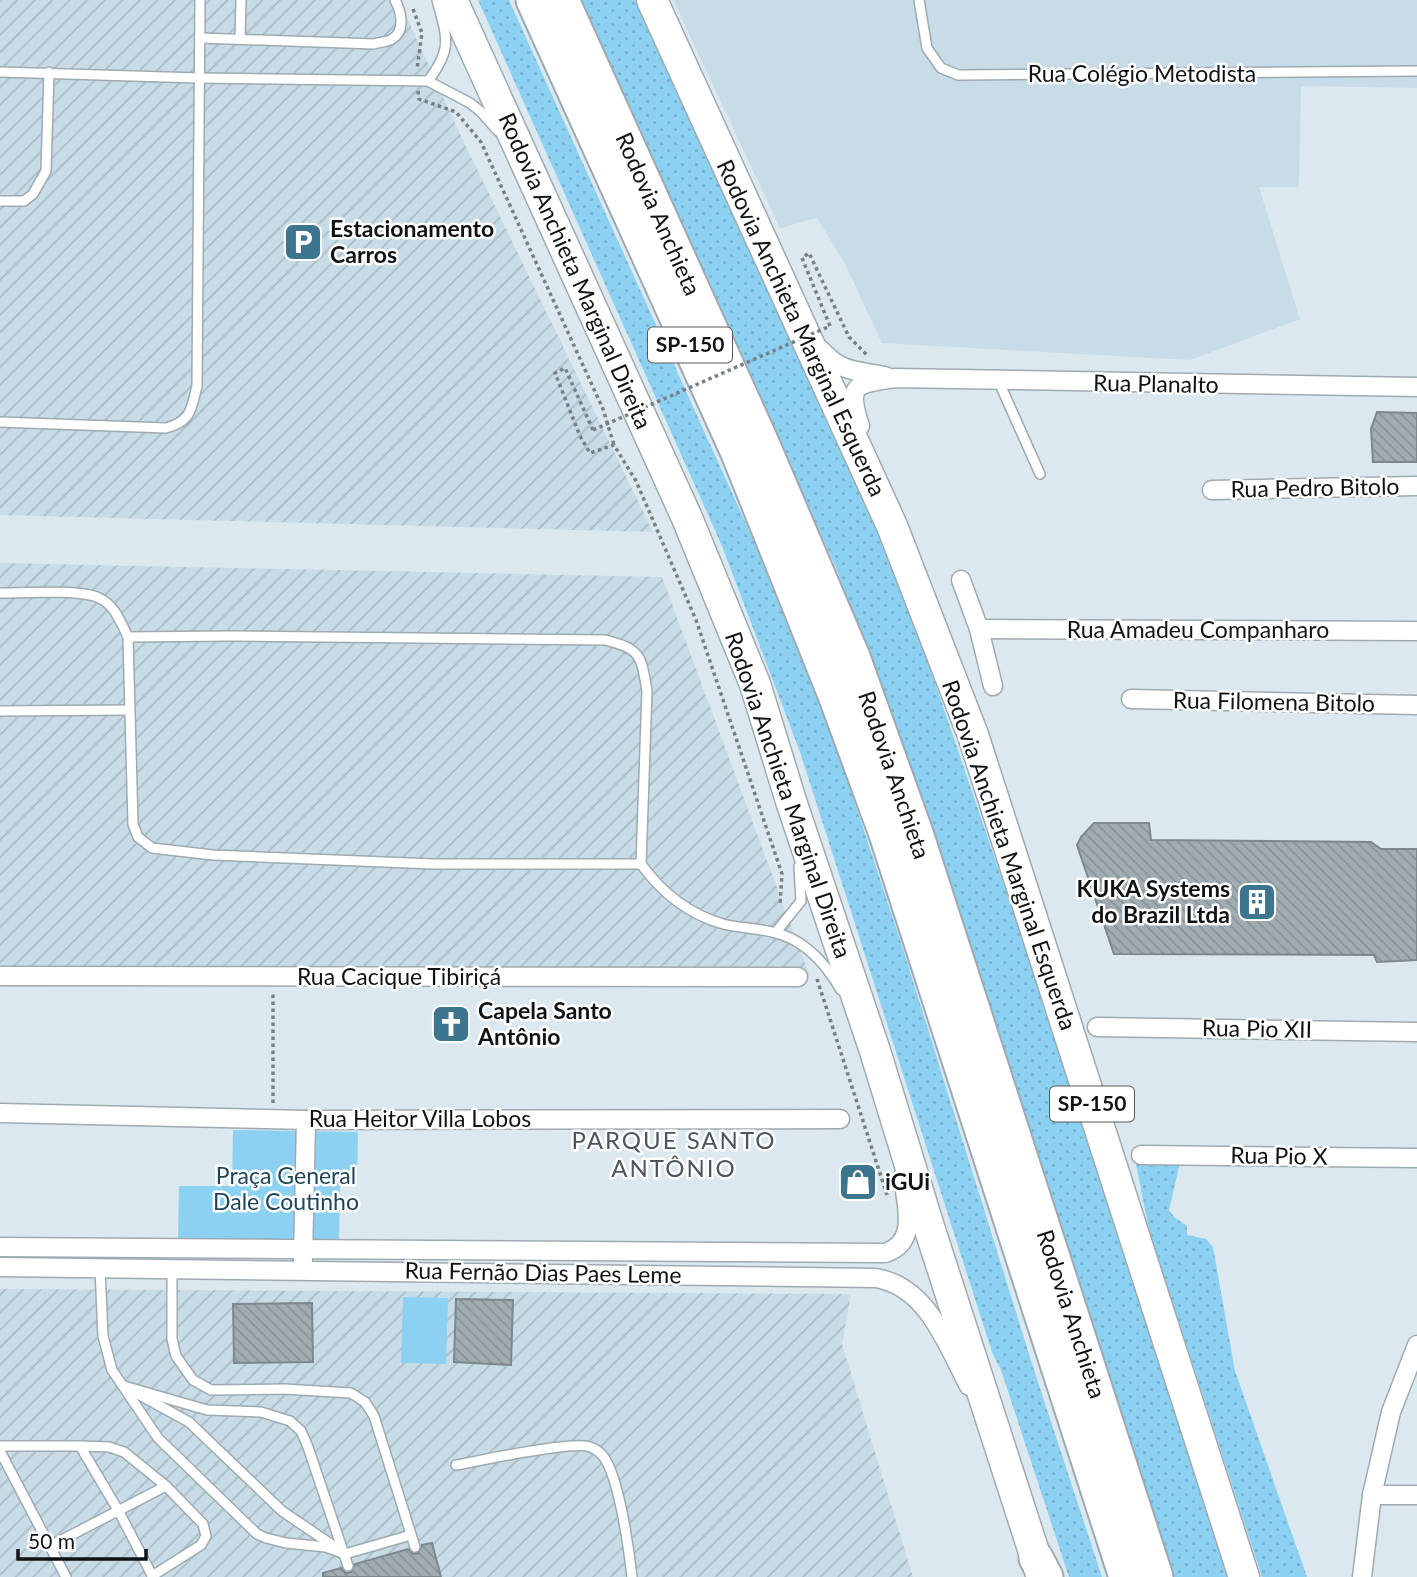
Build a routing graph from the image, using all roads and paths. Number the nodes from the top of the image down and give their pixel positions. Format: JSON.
{"nodes":[{"id":1,"x":200,"y":0,"type":"edge"},
{"id":2,"x":240,"y":0,"type":"edge"},
{"id":3,"x":395,"y":0,"type":"edge"},
{"id":4,"x":409,"y":0,"type":"edge"},
{"id":5,"x":437,"y":0,"type":"edge"},
{"id":6,"x":452,"y":0,"type":"edge"},
{"id":7,"x":533,"y":0,"type":"edge"},
{"id":8,"x":562,"y":0,"type":"edge"},
{"id":9,"x":652,"y":0,"type":"edge"},
{"id":10,"x":919,"y":0,"type":"edge"},
{"id":11,"x":200,"y":38,"type":"junction"},
{"id":12,"x":240,"y":39,"type":"junction"},
{"id":13,"x":1417,"y":71,"type":"edge"},
{"id":14,"x":0,"y":72,"type":"edge"},
{"id":15,"x":49,"y":72,"type":"junction"},
{"id":16,"x":199,"y":78,"type":"junction"},
{"id":17,"x":428,"y":81,"type":"junction"},
{"id":18,"x":417,"y":82,"type":"junction"},
{"id":19,"x":537,"y":187,"type":"junction"},
{"id":20,"x":0,"y":201,"type":"edge"},
{"id":21,"x":791,"y":307,"type":"junction"},
{"id":22,"x":849,"y":337,"type":"dead end"},
{"id":23,"x":895,"y":378,"type":"junction"},
{"id":24,"x":998,"y":380,"type":"junction"},
{"id":25,"x":1417,"y":387,"type":"edge"},
{"id":26,"x":0,"y":422,"type":"edge"},
{"id":27,"x":614,"y":445,"type":"junction"},
{"id":28,"x":1040,"y":474,"type":"dead end"},
{"id":29,"x":1417,"y":486,"type":"edge"},
{"id":30,"x":1212,"y":490,"type":"dead end"},
{"id":31,"x":892,"y":526,"type":"junction"},
{"id":32,"x":961,"y":580,"type":"dead end"},
{"id":33,"x":0,"y":593,"type":"edge"},
{"id":34,"x":979,"y":629,"type":"junction"},
{"id":35,"x":1417,"y":631,"type":"edge"},
{"id":36,"x":128,"y":637,"type":"junction"},
{"id":37,"x":993,"y":686,"type":"dead end"},
{"id":38,"x":1131,"y":699,"type":"dead end"},
{"id":39,"x":1417,"y":705,"type":"edge"},
{"id":40,"x":129,"y":710,"type":"junction"},
{"id":41,"x":0,"y":711,"type":"edge"},
{"id":42,"x":791,"y":802,"type":"junction"},
{"id":43,"x":641,"y":864,"type":"junction"},
{"id":44,"x":776,"y":932,"type":"junction"},
{"id":45,"x":0,"y":976,"type":"edge"},
{"id":46,"x":807,"y":976,"type":"joint"},
{"id":47,"x":273,"y":977,"type":"junction"},
{"id":48,"x":1097,"y":1027,"type":"dead end"},
{"id":49,"x":1417,"y":1032,"type":"edge"},
{"id":50,"x":875,"y":1051,"type":"junction"},
{"id":51,"x":895,"y":1111,"type":"junction"},
{"id":52,"x":0,"y":1113,"type":"edge"},
{"id":53,"x":273,"y":1119,"type":"junction"},
{"id":54,"x":840,"y":1119,"type":"dead end"},
{"id":55,"x":306,"y":1120,"type":"junction"},
{"id":56,"x":1141,"y":1155,"type":"dead end"},
{"id":57,"x":1417,"y":1158,"type":"edge"},
{"id":58,"x":889,"y":1204,"type":"dead end"},
{"id":59,"x":0,"y":1247,"type":"edge"},
{"id":60,"x":122,"y":1248,"type":"junction"},
{"id":61,"x":303,"y":1250,"type":"junction"},
{"id":62,"x":0,"y":1268,"type":"edge"},
{"id":63,"x":100,"y":1269,"type":"junction"},
{"id":64,"x":121,"y":1269,"type":"junction"},
{"id":65,"x":172,"y":1269,"type":"junction"},
{"id":66,"x":303,"y":1271,"type":"junction"},
{"id":67,"x":1417,"y":1345,"type":"edge"},
{"id":68,"x":124,"y":1386,"type":"junction"},
{"id":69,"x":998,"y":1439,"type":"junction"},
{"id":70,"x":80,"y":1446,"type":"junction"},
{"id":71,"x":0,"y":1449,"type":"edge"},
{"id":72,"x":456,"y":1465,"type":"dead end"},
{"id":73,"x":166,"y":1486,"type":"junction"},
{"id":74,"x":1372,"y":1494,"type":"junction"},
{"id":75,"x":1417,"y":1495,"type":"edge"},
{"id":76,"x":118,"y":1510,"type":"junction"},
{"id":77,"x":411,"y":1535,"type":"junction"},
{"id":78,"x":50,"y":1546,"type":"junction"},
{"id":79,"x":415,"y":1547,"type":"dead end"},
{"id":80,"x":345,"y":1555,"type":"junction"},
{"id":81,"x":348,"y":1566,"type":"dead end"},
{"id":82,"x":1042,"y":1571,"type":"edge"},
{"id":83,"x":152,"y":1576,"type":"edge"},
{"id":84,"x":66,"y":1577,"type":"edge"},
{"id":85,"x":632,"y":1577,"type":"edge"},
{"id":86,"x":1126,"y":1577,"type":"edge"},
{"id":87,"x":1156,"y":1577,"type":"edge"},
{"id":88,"x":1244,"y":1577,"type":"edge"},
{"id":89,"x":1363,"y":1577,"type":"edge"}],
"edges":[{"from":1,"to":11,"type":"lane"},
{"from":2,"to":12,"type":"lane"},
{"from":3,"to":12,"type":"lane"},
{"from":4,"to":18,"type":"path"},
{"from":5,"to":17,"type":"lane"},
{"from":6,"to":19,"type":"highway","name":"Rodovia Anchieta Marginal Direita","number":"SP-150"},
{"from":7,"to":86,"type":"highway","name":"Rodovia Anchieta","number":"SP-150"},
{"from":8,"to":87,"type":"highway","name":"Rodovia Anchieta","number":"SP-150"},
{"from":9,"to":21,"type":"highway","name":"Rodovia Anchieta Marginal Esquerda","number":"SP-150"},
{"from":10,"to":13,"type":"lane","name":"Rua Colégio Metodista"},
{"from":11,"to":12,"type":"lane"},
{"from":11,"to":16,"type":"lane"},
{"from":14,"to":15,"type":"lane"},
{"from":15,"to":16,"type":"lane"},
{"from":15,"to":20,"type":"lane"},
{"from":16,"to":18,"type":"lane"},
{"from":16,"to":26,"type":"lane"},
{"from":17,"to":18,"type":"lane"},
{"from":17,"to":19,"type":"lane"},
{"from":18,"to":27,"type":"path"},
{"from":19,"to":42,"type":"highway","name":"Rodovia Anchieta Marginal Direita","number":"SP-150"},
{"from":21,"to":23,"type":"street","name":"Rua Planalto"},
{"from":21,"to":31,"type":"highway","name":"Rodovia Anchieta Marginal Esquerda","number":"SP-150"},
{"from":22,"to":27,"type":"path","bridge":true},
{"from":23,"to":24,"type":"street","name":"Rua Planalto"},
{"from":23,"to":31,"type":"street","name":"Rua Planalto"},
{"from":24,"to":25,"type":"street","name":"Rua Planalto"},
{"from":24,"to":28,"type":"lane"},
{"from":27,"to":44,"type":"path"},
{"from":29,"to":30,"type":"street","name":"Rua Pedro Bitolo"},
{"from":31,"to":88,"type":"highway","name":"Rodovia Anchieta Marginal Esquerda","number":"SP-150"},
{"from":32,"to":34,"type":"street"},
{"from":33,"to":36,"type":"lane"},
{"from":34,"to":35,"type":"street","name":"Rua Amadeu Companharo"},
{"from":34,"to":37,"type":"street"},
{"from":36,"to":40,"type":"lane"},
{"from":36,"to":43,"type":"lane"},
{"from":38,"to":39,"type":"street","name":"Rua Filomena Bitolo"},
{"from":40,"to":41,"type":"lane"},
{"from":40,"to":43,"type":"lane"},
{"from":42,"to":44,"type":"lane"},
{"from":42,"to":50,"type":"highway","name":"Rodovia Anchieta Marginal Direita","number":"SP-150"},
{"from":43,"to":44,"type":"lane"},
{"from":44,"to":50,"type":"lane"},
{"from":45,"to":47,"type":"street","name":"Rua Cacique Tibiriçá"},
{"from":46,"to":47,"type":"street","name":"Rua Cacique Tibiriçá"},
{"from":46,"to":58,"type":"path"},
{"from":47,"to":53,"type":"path"},
{"from":48,"to":49,"type":"street","name":"Rua Pio XII"},
{"from":50,"to":51,"type":"highway","name":"Rodovia Anchieta Marginal Direita","number":"SP-150"},
{"from":51,"to":61,"type":"street","name":"Rua Fernão Dias Paes Leme"},
{"from":51,"to":69,"type":"highway","name":"Rodovia Anchieta Marginal Direita","number":"SP-150"},
{"from":52,"to":53,"type":"street","name":"Rua Heitor Villa Lobos"},
{"from":53,"to":55,"type":"street","name":"Rua Heitor Villa Lobos"},
{"from":54,"to":55,"type":"street","name":"Rua Heitor Villa Lobos"},
{"from":55,"to":61,"type":"street"},
{"from":56,"to":57,"type":"street","name":"Rua Pio X"},
{"from":59,"to":60,"type":"street","name":"Rua Fernão Dias Paes Leme"},
{"from":60,"to":61,"type":"street","name":"Rua Fernão Dias Paes Leme"},
{"from":60,"to":64,"type":"street"},
{"from":61,"to":66,"type":"street"},
{"from":62,"to":63,"type":"street","name":"Rua Fernão Dias Paes Leme"},
{"from":63,"to":64,"type":"street","name":"Rua Fernão Dias Paes Leme"},
{"from":63,"to":68,"type":"lane"},
{"from":64,"to":65,"type":"street","name":"Rua Fernão Dias Paes Leme"},
{"from":65,"to":66,"type":"street","name":"Rua Fernão Dias Paes Leme"},
{"from":65,"to":77,"type":"lane"},
{"from":66,"to":69,"type":"street","name":"Rua Fernão Dias Paes Leme"},
{"from":67,"to":74,"type":"street"},
{"from":68,"to":80,"type":"lane"},
{"from":68,"to":80,"type":"lane"},
{"from":68,"to":80,"type":"lane"},
{"from":69,"to":82,"type":"highway","name":"Rodovia Anchieta Marginal Direita","number":"SP-150"},
{"from":70,"to":71,"type":"lane"},
{"from":70,"to":73,"type":"lane"},
{"from":70,"to":76,"type":"lane"},
{"from":71,"to":78,"type":"lane"},
{"from":72,"to":85,"type":"lane"},
{"from":73,"to":76,"type":"lane"},
{"from":73,"to":83,"type":"lane"},
{"from":74,"to":75,"type":"street"},
{"from":74,"to":89,"type":"street"},
{"from":76,"to":78,"type":"lane"},
{"from":76,"to":83,"type":"lane"},
{"from":77,"to":79,"type":"lane"},
{"from":77,"to":80,"type":"lane"},
{"from":78,"to":84,"type":"lane"},
{"from":80,"to":81,"type":"lane"}]}
